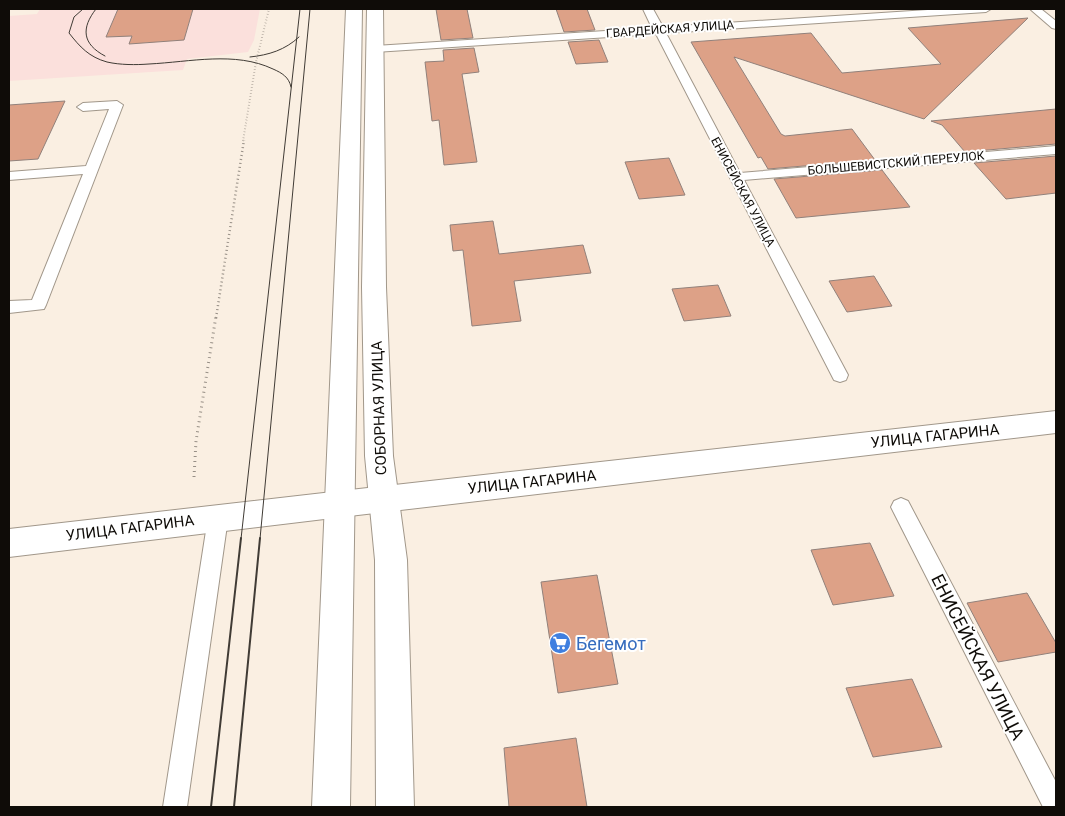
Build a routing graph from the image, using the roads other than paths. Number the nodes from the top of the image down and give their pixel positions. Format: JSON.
{"nodes":[{"id":1,"x":354,"y":9,"type":"edge"},
{"id":2,"x":375,"y":9,"type":"edge"},
{"id":3,"x":648,"y":9,"type":"edge"},
{"id":4,"x":986,"y":9,"type":"edge"},
{"id":5,"x":1035,"y":9,"type":"edge"},
{"id":6,"x":1056,"y":26,"type":"edge"},
{"id":7,"x":659,"y":30,"type":"junction"},
{"id":8,"x":364,"y":49,"type":"junction"},
{"id":9,"x":83,"y":108,"type":"dead end"},
{"id":10,"x":1056,"y":150,"type":"edge"},
{"id":11,"x":90,"y":170,"type":"junction"},
{"id":12,"x":9,"y":176,"type":"edge"},
{"id":13,"x":735,"y":177,"type":"junction"},
{"id":14,"x":9,"y":307,"type":"edge"},
{"id":15,"x":840,"y":375,"type":"dead end"},
{"id":16,"x":1056,"y":422,"type":"edge"},
{"id":17,"x":383,"y":499,"type":"junction"},
{"id":18,"x":341,"y":504,"type":"junction"},
{"id":19,"x":900,"y":507,"type":"dead end"},
{"id":20,"x":218,"y":518,"type":"junction"},
{"id":21,"x":9,"y":543,"type":"edge"},
{"id":22,"x":175,"y":807,"type":"edge"},
{"id":23,"x":331,"y":807,"type":"edge"},
{"id":24,"x":395,"y":807,"type":"edge"},
{"id":25,"x":1056,"y":807,"type":"edge"}],
"edges":[{"from":1,"to":8,"type":"main road","name":"СОБОРНАЯ УЛИЦА"},
{"from":2,"to":8,"type":"main road","name":"СОБОРНАЯ УЛИЦА"},
{"from":3,"to":7,"type":"lane","name":"ЕНИСЕЙСКАЯ УЛИЦА"},
{"from":4,"to":7,"type":"lane","name":"ГВАРДЕЙСКАЯ УЛИЦА"},
{"from":5,"to":6,"type":"lane"},
{"from":7,"to":8,"type":"lane","name":"ГВАРДЕЙСКАЯ УЛИЦА"},
{"from":7,"to":13,"type":"lane","name":"ЕНИСЕЙСКАЯ УЛИЦА"},
{"from":8,"to":17,"type":"main road","name":"СОБОРНАЯ УЛИЦА"},
{"from":8,"to":18,"type":"main road","name":"СОБОРНАЯ УЛИЦА"},
{"from":9,"to":11,"type":"lane"},
{"from":10,"to":13,"type":"lane","name":"БОЛЬШЕВИСТСКИЙ ПЕРЕУЛОК"},
{"from":11,"to":12,"type":"lane"},
{"from":11,"to":14,"type":"lane"},
{"from":13,"to":15,"type":"lane","name":"ЕНИСЕЙСКАЯ УЛИЦА"},
{"from":16,"to":17,"type":"main road","name":"УЛИЦА ГАГАРИНА"},
{"from":17,"to":18,"type":"main road","name":"УЛИЦА ГАГАРИНА"},
{"from":17,"to":24,"type":"main road","name":"СОБОРНАЯ УЛИЦА"},
{"from":18,"to":20,"type":"main road","name":"УЛИЦА ГАГАРИНА"},
{"from":18,"to":23,"type":"main road","name":"СОБОРНАЯ УЛИЦА"},
{"from":19,"to":25,"type":"lane","name":"ЕНИСЕЙСКАЯ УЛИЦА"},
{"from":20,"to":21,"type":"main road","name":"УЛИЦА ГАГАРИНА"},
{"from":20,"to":22,"type":"lane"}]}
